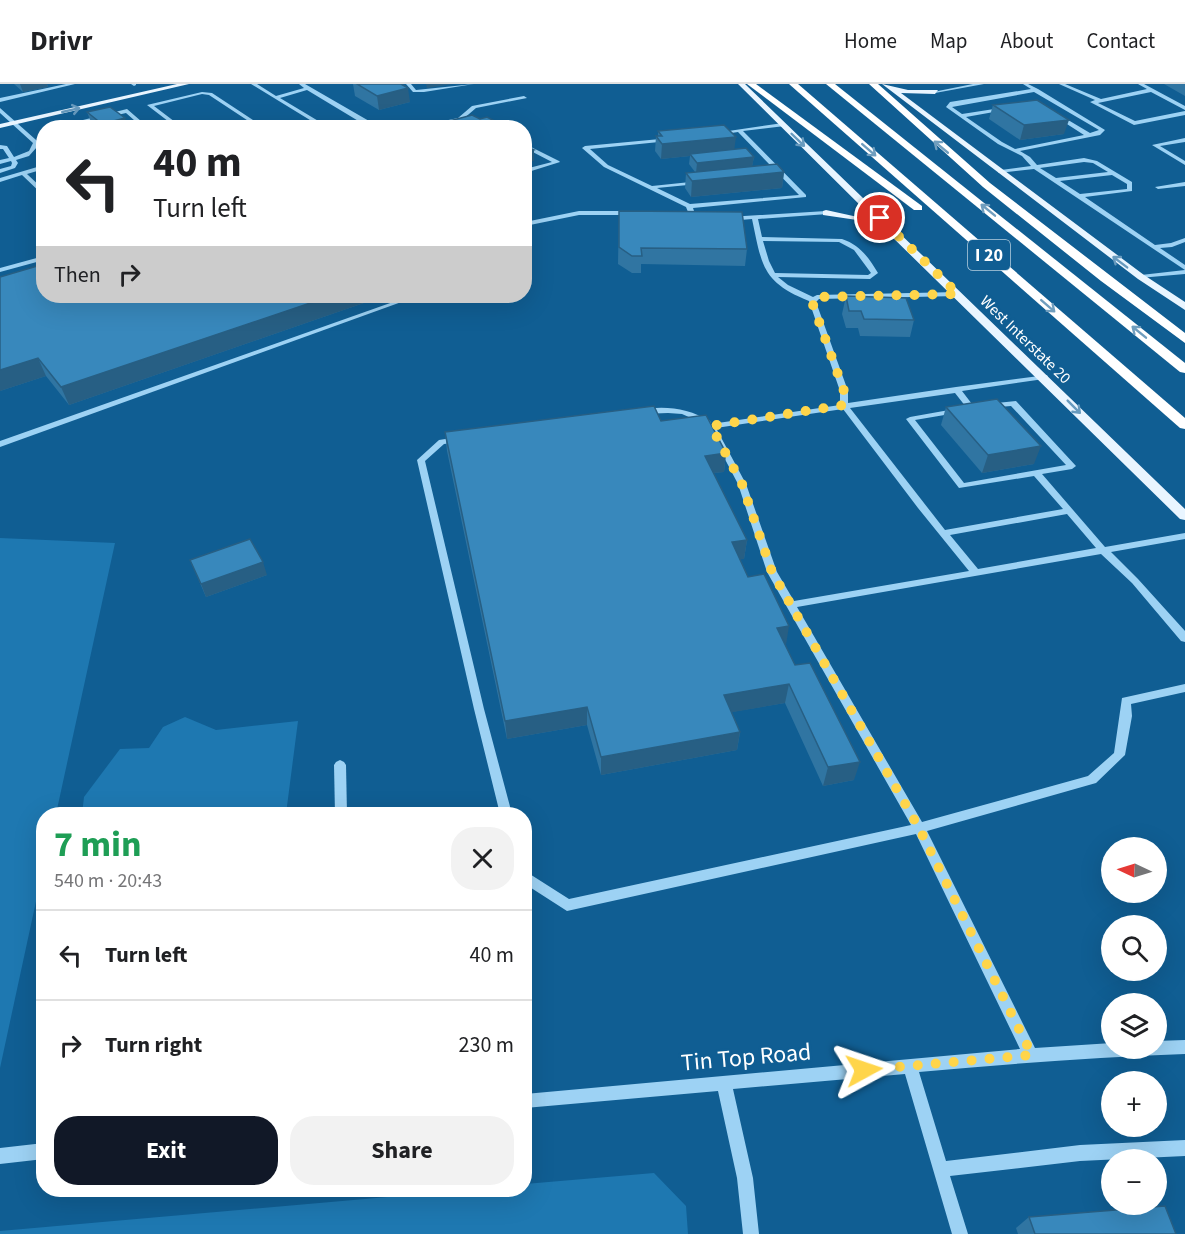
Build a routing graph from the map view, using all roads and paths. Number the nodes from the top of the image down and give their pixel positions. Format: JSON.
{"nodes":[{"id":1,"x":73,"y":84,"type":"edge"},
{"id":2,"x":136,"y":84,"type":"edge"},
{"id":3,"x":179,"y":84,"type":"edge"},
{"id":4,"x":186,"y":84,"type":"edge"},
{"id":5,"x":253,"y":84,"type":"edge"},
{"id":6,"x":301,"y":84,"type":"edge"},
{"id":7,"x":408,"y":84,"type":"edge"},
{"id":8,"x":472,"y":84,"type":"edge"},
{"id":9,"x":628,"y":84,"type":"edge"},
{"id":10,"x":646,"y":84,"type":"edge"},
{"id":11,"x":741,"y":84,"type":"edge"},
{"id":12,"x":751,"y":84,"type":"edge"},
{"id":13,"x":793,"y":84,"type":"edge"},
{"id":14,"x":830,"y":84,"type":"edge"},
{"id":15,"x":873,"y":84,"type":"edge"},
{"id":16,"x":982,"y":84,"type":"edge"},
{"id":17,"x":1025,"y":84,"type":"edge"},
{"id":18,"x":1061,"y":84,"type":"edge"},
{"id":19,"x":1140,"y":84,"type":"edge"},
{"id":20,"x":888,"y":86,"type":"edge"},
{"id":21,"x":123,"y":88,"type":"dead end"},
{"id":22,"x":308,"y":88,"type":"junction"},
{"id":23,"x":1036,"y":90,"type":"junction"},
{"id":24,"x":1151,"y":90,"type":"junction"},
{"id":25,"x":935,"y":92,"type":"junction"},
{"id":26,"x":148,"y":93,"type":"junction"},
{"id":27,"x":277,"y":97,"type":"junction"},
{"id":28,"x":524,"y":98,"type":"dead end"},
{"id":29,"x":0,"y":100,"type":"edge"},
{"id":30,"x":1099,"y":100,"type":"junction"},
{"id":31,"x":1053,"y":101,"type":"junction"},
{"id":32,"x":1045,"y":102,"type":"edge"},
{"id":33,"x":915,"y":106,"type":"junction"},
{"id":34,"x":1016,"y":107,"type":"edge"},
{"id":35,"x":1185,"y":108,"type":"edge"},
{"id":36,"x":14,"y":112,"type":"dead end"},
{"id":37,"x":1,"y":113,"type":"edge"},
{"id":38,"x":117,"y":113,"type":"junction"},
{"id":39,"x":1185,"y":113,"type":"edge"},
{"id":40,"x":1055,"y":114,"type":"edge"},
{"id":41,"x":961,"y":116,"type":"junction"},
{"id":42,"x":87,"y":120,"type":"edge"},
{"id":43,"x":126,"y":120,"type":"edge"},
{"id":44,"x":138,"y":120,"type":"edge"},
{"id":45,"x":170,"y":120,"type":"edge"},
{"id":46,"x":251,"y":120,"type":"edge"},
{"id":47,"x":315,"y":120,"type":"edge"},
{"id":48,"x":362,"y":120,"type":"edge"},
{"id":49,"x":456,"y":120,"type":"edge"},
{"id":50,"x":14,"y":123,"type":"junction"},
{"id":51,"x":783,"y":125,"type":"junction"},
{"id":52,"x":0,"y":126,"type":"edge"},
{"id":53,"x":739,"y":130,"type":"junction"},
{"id":54,"x":715,"y":133,"type":"edge"},
{"id":55,"x":1089,"y":135,"type":"junction"},
{"id":56,"x":680,"y":137,"type":"edge"},
{"id":57,"x":1185,"y":140,"type":"edge"},
{"id":58,"x":36,"y":143,"type":"joint"},
{"id":59,"x":0,"y":147,"type":"edge"},
{"id":60,"x":532,"y":150,"type":"edge"},
{"id":61,"x":1016,"y":150,"type":"junction"},
{"id":62,"x":13,"y":159,"type":"junction"},
{"id":63,"x":0,"y":162,"type":"edge"},
{"id":64,"x":1185,"y":163,"type":"edge"},
{"id":65,"x":1035,"y":166,"type":"junction"},
{"id":66,"x":532,"y":169,"type":"edge"},
{"id":67,"x":36,"y":170,"type":"edge"},
{"id":68,"x":0,"y":171,"type":"edge"},
{"id":69,"x":1001,"y":172,"type":"junction"},
{"id":70,"x":782,"y":173,"type":"junction"},
{"id":71,"x":1113,"y":173,"type":"junction"},
{"id":72,"x":23,"y":174,"type":"junction"},
{"id":73,"x":771,"y":174,"type":"edge"},
{"id":74,"x":0,"y":180,"type":"edge"},
{"id":75,"x":1055,"y":180,"type":"junction"},
{"id":76,"x":706,"y":181,"type":"edge"},
{"id":77,"x":1185,"y":184,"type":"edge"},
{"id":78,"x":36,"y":186,"type":"edge"},
{"id":79,"x":653,"y":187,"type":"junction"},
{"id":80,"x":1158,"y":188,"type":"dead end"},
{"id":81,"x":845,"y":196,"type":"junction"},
{"id":82,"x":1079,"y":196,"type":"junction"},
{"id":83,"x":689,"y":206,"type":"junction"},
{"id":84,"x":643,"y":213,"type":"edge"},
{"id":85,"x":826,"y":213,"type":"junction"},
{"id":86,"x":702,"y":218,"type":"edge"},
{"id":87,"x":721,"y":219,"type":"edge"},
{"id":88,"x":755,"y":219,"type":"junction"},
{"id":89,"x":532,"y":223,"type":"edge"},
{"id":90,"x":890,"y":228,"type":"junction"},
{"id":91,"x":760,"y":239,"type":"junction"},
{"id":92,"x":1185,"y":240,"type":"edge"},
{"id":93,"x":1154,"y":247,"type":"junction"},
{"id":94,"x":36,"y":260,"type":"edge"},
{"id":95,"x":0,"y":270,"type":"edge"},
{"id":96,"x":1185,"y":270,"type":"edge"},
{"id":97,"x":771,"y":275,"type":"junction"},
{"id":98,"x":1141,"y":278,"type":"junction"},
{"id":99,"x":1019,"y":280,"type":"junction"},
{"id":100,"x":958,"y":294,"type":"junction"},
{"id":101,"x":814,"y":300,"type":"junction"},
{"id":102,"x":395,"y":303,"type":"edge"},
{"id":103,"x":1185,"y":307,"type":"edge"},
{"id":104,"x":1185,"y":339,"type":"edge"},
{"id":105,"x":1185,"y":369,"type":"edge"},
{"id":106,"x":1044,"y":377,"type":"junction"},
{"id":107,"x":956,"y":389,"type":"junction"},
{"id":108,"x":844,"y":405,"type":"junction"},
{"id":109,"x":971,"y":408,"type":"junction"},
{"id":110,"x":629,"y":414,"type":"edge"},
{"id":111,"x":1185,"y":425,"type":"edge"},
{"id":112,"x":711,"y":426,"type":"junction"},
{"id":113,"x":464,"y":439,"type":"edge"},
{"id":114,"x":0,"y":444,"type":"edge"},
{"id":115,"x":1036,"y":473,"type":"junction"},
{"id":116,"x":1069,"y":511,"type":"junction"},
{"id":117,"x":1185,"y":516,"type":"edge"},
{"id":118,"x":943,"y":533,"type":"junction"},
{"id":119,"x":1185,"y":536,"type":"edge"},
{"id":120,"x":1103,"y":550,"type":"junction"},
{"id":121,"x":976,"y":573,"type":"junction"},
{"id":122,"x":791,"y":605,"type":"junction"},
{"id":123,"x":1185,"y":638,"type":"edge"},
{"id":124,"x":1185,"y":688,"type":"edge"},
{"id":125,"x":340,"y":765,"type":"dead end"},
{"id":126,"x":341,"y":807,"type":"edge"},
{"id":127,"x":504,"y":807,"type":"edge"},
{"id":128,"x":919,"y":828,"type":"junction"},
{"id":129,"x":532,"y":882,"type":"edge"},
{"id":130,"x":1185,"y":1047,"type":"edge"},
{"id":131,"x":1167,"y":1048,"type":"edge"},
{"id":132,"x":1101,"y":1051,"type":"edge"},
{"id":133,"x":1032,"y":1055,"type":"junction"},
{"id":134,"x":910,"y":1066,"type":"junction"},
{"id":135,"x":724,"y":1083,"type":"junction"},
{"id":136,"x":532,"y":1100,"type":"edge"},
{"id":137,"x":1184,"y":1151,"type":"edge"},
{"id":138,"x":36,"y":1152,"type":"edge"},
{"id":139,"x":0,"y":1156,"type":"edge"},
{"id":140,"x":941,"y":1169,"type":"junction"},
{"id":141,"x":751,"y":1234,"type":"edge"},
{"id":142,"x":960,"y":1234,"type":"edge"}],
"edges":[{"from":1,"to":29,"type":"street"},
{"from":2,"to":21,"type":"main road"},
{"from":3,"to":26,"type":"main road"},
{"from":4,"to":26,"type":"main road"},
{"from":5,"to":27,"type":"street"},
{"from":6,"to":22,"type":"street"},
{"from":7,"to":8,"type":"street"},
{"from":9,"to":10,"type":"street"},
{"from":11,"to":51,"type":"main road","name":"West Interstate 20"},
{"from":12,"to":99,"type":"highway"},
{"from":13,"to":99,"type":"highway","number":"I 20","one_way":true},
{"from":105,"to":14,"type":"highway","number":"I 20","one_way":true},
{"from":104,"to":15,"type":"highway","one_way":true},
{"from":16,"to":25,"type":"street"},
{"from":17,"to":23,"type":"street"},
{"from":18,"to":30,"type":"street"},
{"from":19,"to":24,"type":"street"},
{"from":20,"to":25,"type":"main road"},
{"from":20,"to":33,"type":"main road"},
{"from":22,"to":27,"type":"street"},
{"from":22,"to":48,"type":"street"},
{"from":23,"to":31,"type":"street"},
{"from":23,"to":41,"type":"street"},
{"from":24,"to":30,"type":"street"},
{"from":24,"to":35,"type":"street"},
{"from":25,"to":33,"type":"main road"},
{"from":50,"to":26,"type":"main road","one_way":true},
{"from":27,"to":47,"type":"street"},
{"from":28,"to":49,"type":"street"},
{"from":30,"to":39,"type":"street"},
{"from":31,"to":32,"type":"street"},
{"from":31,"to":55,"type":"street"},
{"from":33,"to":69,"type":"main road"},
{"from":34,"to":41,"type":"street"},
{"from":36,"to":37,"type":"main road"},
{"from":37,"to":50,"type":"street"},
{"from":38,"to":42,"type":"street"},
{"from":38,"to":43,"type":"street"},
{"from":38,"to":44,"type":"street"},
{"from":40,"to":55,"type":"street"},
{"from":41,"to":61,"type":"street"},
{"from":45,"to":46,"type":"street"},
{"from":50,"to":52,"type":"main road"},
{"from":50,"to":58,"type":"street"},
{"from":51,"to":53,"type":"street"},
{"from":51,"to":81,"type":"main road","name":"West Interstate 20","one_way":true},
{"from":53,"to":54,"type":"street"},
{"from":53,"to":70,"type":"street"},
{"from":55,"to":61,"type":"street"},
{"from":56,"to":79,"type":"street"},
{"from":57,"to":64,"type":"street"},
{"from":58,"to":62,"type":"street"},
{"from":59,"to":62,"type":"street"},
{"from":60,"to":66,"type":"street"},
{"from":61,"to":65,"type":"street"},
{"from":62,"to":63,"type":"street"},
{"from":62,"to":68,"type":"street"},
{"from":65,"to":69,"type":"street"},
{"from":65,"to":71,"type":"street"},
{"from":65,"to":75,"type":"street"},
{"from":67,"to":72,"type":"street"},
{"from":98,"to":69,"type":"main road","one_way":true},
{"from":70,"to":73,"type":"street"},
{"from":70,"to":83,"type":"street"},
{"from":71,"to":75,"type":"street"},
{"from":71,"to":82,"type":"street"},
{"from":72,"to":74,"type":"street"},
{"from":72,"to":78,"type":"street"},
{"from":75,"to":82,"type":"street"},
{"from":76,"to":79,"type":"street"},
{"from":77,"to":80,"type":"street"},
{"from":79,"to":83,"type":"street"},
{"from":81,"to":85,"type":"main road"},
{"from":81,"to":90,"type":"main road","name":"West Interstate 20"},
{"from":82,"to":93,"type":"street"},
{"from":83,"to":86,"type":"street"},
{"from":84,"to":89,"type":"street"},
{"from":85,"to":88,"type":"street"},
{"from":85,"to":90,"type":"main road"},
{"from":87,"to":88,"type":"street"},
{"from":88,"to":91,"type":"street"},
{"from":90,"to":100,"type":"main road","name":"West Interstate 20"},
{"from":91,"to":97,"type":"street"},
{"from":91,"to":97,"type":"street"},
{"from":92,"to":93,"type":"street"},
{"from":93,"to":96,"type":"street"},
{"from":94,"to":95,"type":"street"},
{"from":96,"to":98,"type":"street"},
{"from":97,"to":101,"type":"street"},
{"from":98,"to":103,"type":"main road"},
{"from":99,"to":111,"type":"highway","number":"I 20","one_way":true},
{"from":100,"to":101,"type":"street"},
{"from":100,"to":106,"type":"main road","name":"West Interstate 20"},
{"from":101,"to":108,"type":"street"},
{"from":102,"to":114,"type":"street"},
{"from":106,"to":107,"type":"street"},
{"from":106,"to":117,"type":"main road","name":"West Interstate 20","one_way":true},
{"from":107,"to":108,"type":"street"},
{"from":107,"to":109,"type":"street"},
{"from":108,"to":112,"type":"street"},
{"from":108,"to":118,"type":"street"},
{"from":109,"to":115,"type":"street"},
{"from":109,"to":115,"type":"street"},
{"from":110,"to":112,"type":"street"},
{"from":112,"to":122,"type":"street"},
{"from":113,"to":127,"type":"street"},
{"from":115,"to":116,"type":"street"},
{"from":116,"to":118,"type":"street"},
{"from":116,"to":120,"type":"street"},
{"from":118,"to":121,"type":"street"},
{"from":119,"to":120,"type":"street"},
{"from":120,"to":121,"type":"street"},
{"from":120,"to":123,"type":"street"},
{"from":121,"to":122,"type":"street"},
{"from":122,"to":128,"type":"street"},
{"from":124,"to":128,"type":"street"},
{"from":125,"to":126,"type":"street"},
{"from":128,"to":129,"type":"street"},
{"from":128,"to":133,"type":"street"},
{"from":130,"to":131,"type":"street"},
{"from":132,"to":133,"type":"street","name":"Tin Top Road"},
{"from":133,"to":134,"type":"street","name":"Tin Top Road"},
{"from":134,"to":135,"type":"street","name":"Tin Top Road"},
{"from":134,"to":140,"type":"street"},
{"from":135,"to":136,"type":"street","name":"Tin Top Road"},
{"from":135,"to":141,"type":"street"},
{"from":137,"to":140,"type":"street"},
{"from":138,"to":139,"type":"street"},
{"from":140,"to":142,"type":"street"}]}
